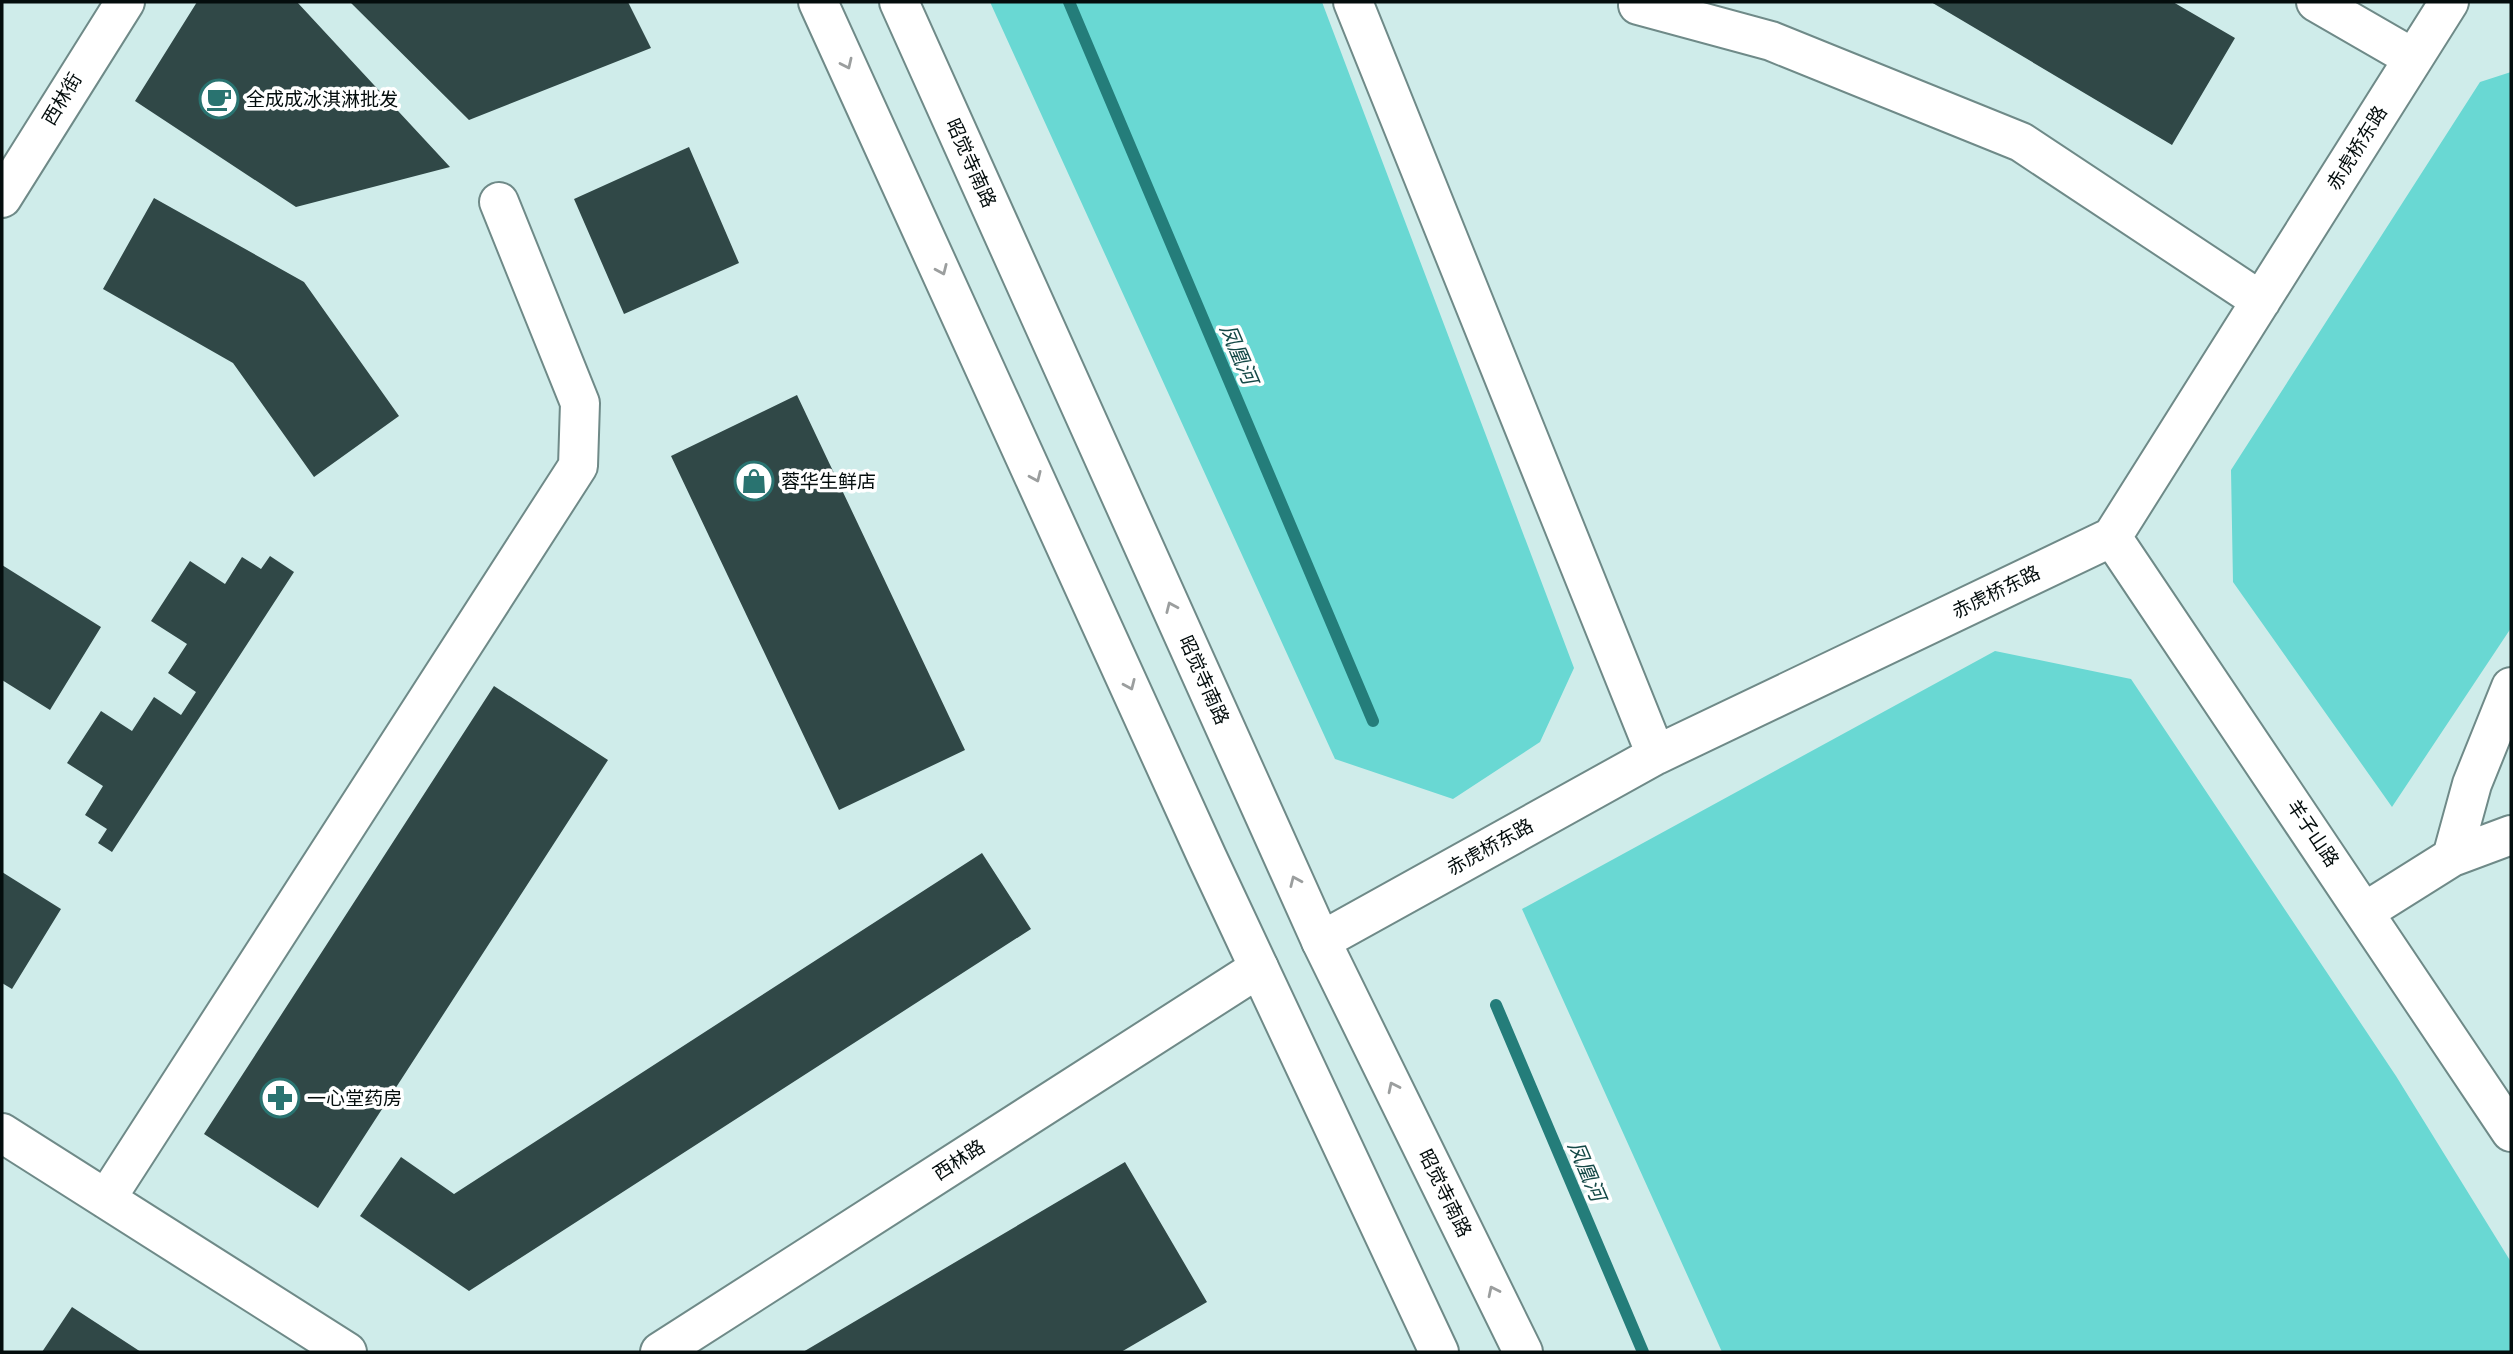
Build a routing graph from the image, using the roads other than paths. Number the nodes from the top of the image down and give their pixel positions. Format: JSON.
{"nodes":[{"id":1,"x":125,"y":2,"type":"edge"},
{"id":2,"x":818,"y":2,"type":"edge"},
{"id":3,"x":899,"y":2,"type":"edge"},
{"id":4,"x":1353,"y":2,"type":"edge"},
{"id":5,"x":2316,"y":2,"type":"edge"},
{"id":6,"x":2449,"y":2,"type":"edge"},
{"id":7,"x":1638,"y":5,"type":"dead end"},
{"id":8,"x":2413,"y":58,"type":"junction"},
{"id":9,"x":2,"y":198,"type":"edge"},
{"id":10,"x":499,"y":202,"type":"dead end"},
{"id":11,"x":2260,"y":301,"type":"junction"},
{"id":12,"x":2112,"y":537,"type":"junction"},
{"id":13,"x":2511,"y":687,"type":"edge"},
{"id":14,"x":1656,"y":755,"type":"junction"},
{"id":15,"x":2511,"y":835,"type":"edge"},
{"id":16,"x":2452,"y":857,"type":"junction"},
{"id":17,"x":2366,"y":911,"type":"junction"},
{"id":18,"x":1321,"y":941,"type":"junction"},
{"id":19,"x":1259,"y":968,"type":"junction"},
{"id":20,"x":2511,"y":1132,"type":"edge"},
{"id":21,"x":2,"y":1133,"type":"edge"},
{"id":22,"x":106,"y":1199,"type":"junction"},
{"id":23,"x":347,"y":1352,"type":"edge"},
{"id":24,"x":660,"y":1352,"type":"edge"},
{"id":25,"x":1439,"y":1352,"type":"edge"},
{"id":26,"x":1523,"y":1352,"type":"edge"}],
"edges":[{"from":1,"to":9,"type":"street","name":"西林街"},
{"from":2,"to":19,"type":"street","one_way":true},
{"from":18,"to":3,"type":"street","name":"昭觉寺南路","one_way":true},
{"from":4,"to":14,"type":"street"},
{"from":5,"to":8,"type":"street"},
{"from":6,"to":8,"type":"street","name":"赤虎桥东路"},
{"from":7,"to":11,"type":"street"},
{"from":8,"to":11,"type":"street","name":"赤虎桥东路"},
{"from":10,"to":22,"type":"street"},
{"from":11,"to":12,"type":"street","name":"赤虎桥东路"},
{"from":12,"to":14,"type":"street","name":"赤虎桥东路"},
{"from":12,"to":17,"type":"street","name":"羊子山路"},
{"from":13,"to":16,"type":"street"},
{"from":14,"to":18,"type":"street","name":"赤虎桥东路"},
{"from":15,"to":16,"type":"street"},
{"from":16,"to":17,"type":"street"},
{"from":17,"to":20,"type":"street","name":"羊子山路"},
{"from":26,"to":18,"type":"street","name":"昭觉寺南路","one_way":true},
{"from":19,"to":24,"type":"street","name":"西林路"},
{"from":19,"to":25,"type":"street"},
{"from":21,"to":22,"type":"street"},
{"from":22,"to":23,"type":"street"}]}
